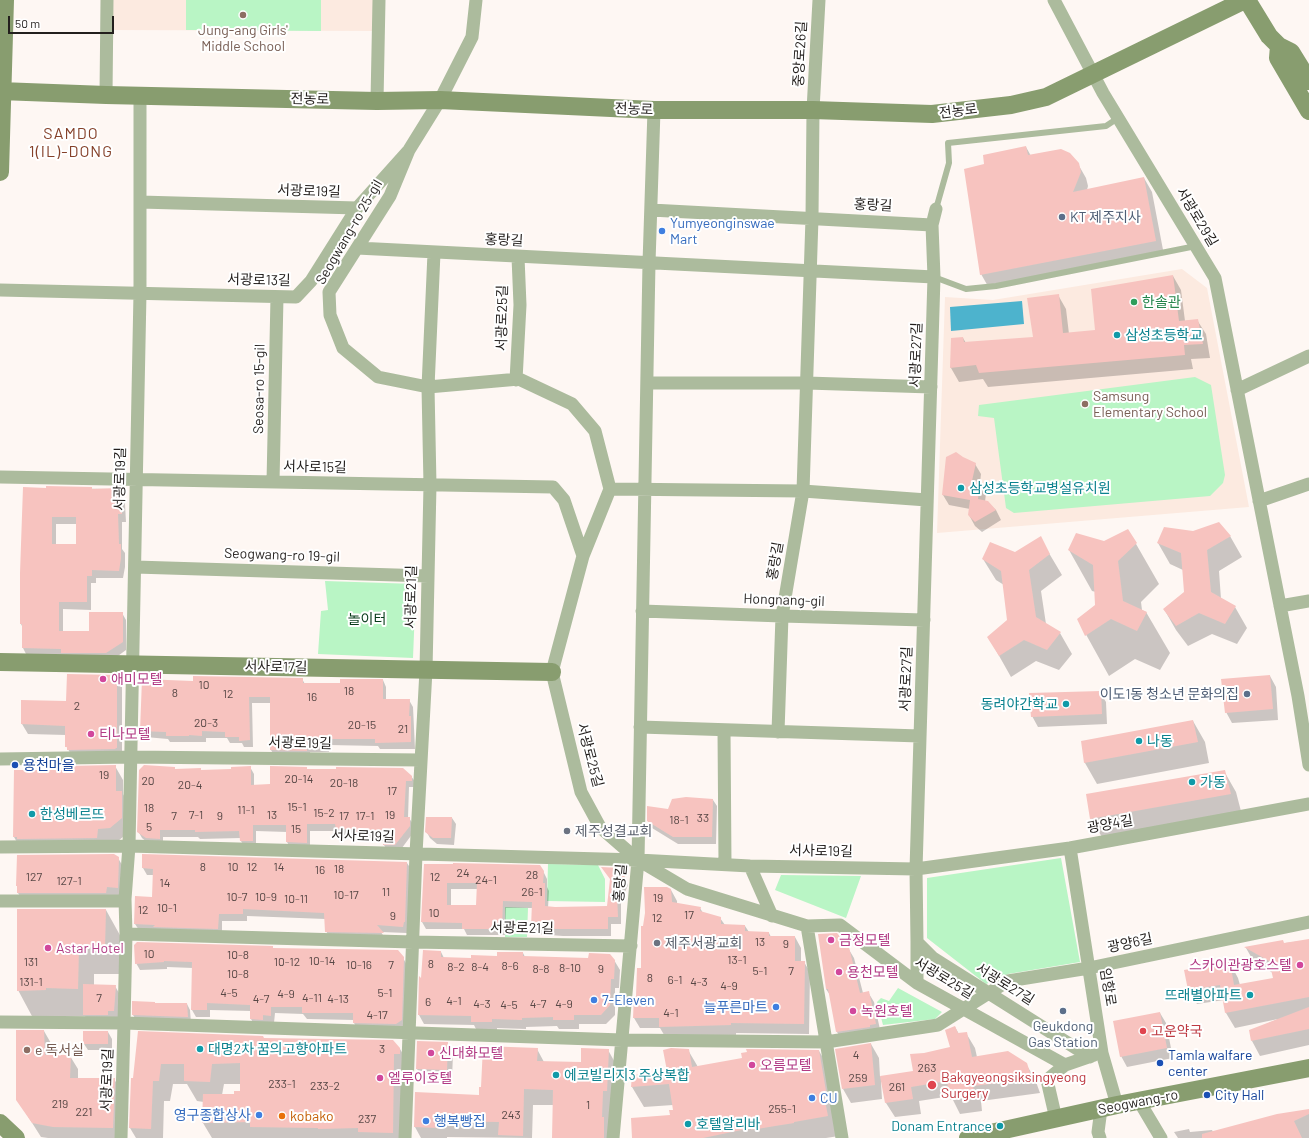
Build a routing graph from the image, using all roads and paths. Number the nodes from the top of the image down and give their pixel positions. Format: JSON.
{"nodes":[{"id":1,"x":5,"y":0,"type":"edge"},
{"id":2,"x":107,"y":0,"type":"edge"},
{"id":3,"x":379,"y":0,"type":"edge"},
{"id":4,"x":476,"y":0,"type":"edge"},
{"id":5,"x":819,"y":0,"type":"edge"},
{"id":6,"x":1054,"y":0,"type":"edge"},
{"id":7,"x":1246,"y":0,"type":"edge"},
{"id":8,"x":1279,"y":46,"type":"junction"},
{"id":9,"x":1094,"y":74,"type":"junction"},
{"id":10,"x":1309,"y":81,"type":"edge"},
{"id":11,"x":1,"y":92,"type":"edge"},
{"id":12,"x":106,"y":95,"type":"junction"},
{"id":13,"x":140,"y":96,"type":"junction"},
{"id":14,"x":440,"y":100,"type":"junction"},
{"id":15,"x":378,"y":101,"type":"junction"},
{"id":16,"x":654,"y":110,"type":"junction"},
{"id":17,"x":813,"y":110,"type":"junction"},
{"id":18,"x":1309,"y":111,"type":"edge"},
{"id":19,"x":1118,"y":118,"type":"junction"},
{"id":20,"x":409,"y":150,"type":"junction"},
{"id":21,"x":0,"y":172,"type":"edge"},
{"id":22,"x":140,"y":202,"type":"junction"},
{"id":23,"x":357,"y":208,"type":"junction"},
{"id":24,"x":936,"y":209,"type":"joint"},
{"id":25,"x":651,"y":210,"type":"junction"},
{"id":26,"x":812,"y":218,"type":"junction"},
{"id":27,"x":932,"y":225,"type":"junction"},
{"id":28,"x":1196,"y":246,"type":"junction"},
{"id":29,"x":357,"y":248,"type":"junction"},
{"id":30,"x":434,"y":253,"type":"junction"},
{"id":31,"x":518,"y":257,"type":"junction"},
{"id":32,"x":649,"y":263,"type":"junction"},
{"id":33,"x":810,"y":271,"type":"junction"},
{"id":34,"x":934,"y":277,"type":"junction"},
{"id":35,"x":311,"y":281,"type":"junction"},
{"id":36,"x":0,"y":290,"type":"edge"},
{"id":37,"x":329,"y":292,"type":"junction"},
{"id":38,"x":140,"y":293,"type":"junction"},
{"id":39,"x":277,"y":297,"type":"junction"},
{"id":40,"x":1309,"y":356,"type":"edge"},
{"id":41,"x":516,"y":380,"type":"junction"},
{"id":42,"x":647,"y":383,"type":"junction"},
{"id":43,"x":807,"y":383,"type":"junction"},
{"id":44,"x":428,"y":387,"type":"junction"},
{"id":45,"x":931,"y":387,"type":"junction"},
{"id":46,"x":1237,"y":390,"type":"junction"},
{"id":47,"x":0,"y":477,"type":"edge"},
{"id":48,"x":136,"y":479,"type":"junction"},
{"id":49,"x":273,"y":482,"type":"junction"},
{"id":50,"x":1309,"y":484,"type":"edge"},
{"id":51,"x":430,"y":485,"type":"junction"},
{"id":52,"x":610,"y":489,"type":"junction"},
{"id":53,"x":644,"y":489,"type":"junction"},
{"id":54,"x":803,"y":491,"type":"junction"},
{"id":55,"x":927,"y":500,"type":"junction"},
{"id":56,"x":1259,"y":501,"type":"junction"},
{"id":57,"x":583,"y":556,"type":"junction"},
{"id":58,"x":135,"y":567,"type":"junction"},
{"id":59,"x":428,"y":576,"type":"junction"},
{"id":60,"x":1309,"y":602,"type":"edge"},
{"id":61,"x":1280,"y":606,"type":"junction"},
{"id":62,"x":642,"y":611,"type":"junction"},
{"id":63,"x":782,"y":616,"type":"junction"},
{"id":64,"x":924,"y":620,"type":"junction"},
{"id":65,"x":0,"y":662,"type":"edge"},
{"id":66,"x":133,"y":664,"type":"junction"},
{"id":67,"x":426,"y":670,"type":"junction"},
{"id":68,"x":552,"y":672,"type":"junction"},
{"id":69,"x":1303,"y":695,"type":"edge"},
{"id":70,"x":640,"y":727,"type":"junction"},
{"id":71,"x":724,"y":730,"type":"junction"},
{"id":72,"x":778,"y":732,"type":"junction"},
{"id":73,"x":920,"y":736,"type":"junction"},
{"id":74,"x":131,"y":757,"type":"junction"},
{"id":75,"x":0,"y":759,"type":"edge"},
{"id":76,"x":421,"y":760,"type":"junction"},
{"id":77,"x":1309,"y":764,"type":"edge"},
{"id":78,"x":1309,"y":804,"type":"edge"},
{"id":79,"x":129,"y":846,"type":"junction"},
{"id":80,"x":0,"y":847,"type":"edge"},
{"id":81,"x":1070,"y":848,"type":"junction"},
{"id":82,"x":416,"y":854,"type":"junction"},
{"id":83,"x":638,"y":860,"type":"junction"},
{"id":84,"x":725,"y":864,"type":"junction"},
{"id":85,"x":750,"y":866,"type":"junction"},
{"id":86,"x":916,"y":869,"type":"junction"},
{"id":87,"x":0,"y":901,"type":"edge"},
{"id":88,"x":125,"y":901,"type":"junction"},
{"id":89,"x":772,"y":916,"type":"junction"},
{"id":90,"x":1309,"y":922,"type":"edge"},
{"id":91,"x":807,"y":926,"type":"junction"},
{"id":92,"x":126,"y":934,"type":"junction"},
{"id":93,"x":413,"y":942,"type":"junction"},
{"id":94,"x":917,"y":942,"type":"junction"},
{"id":95,"x":631,"y":946,"type":"junction"},
{"id":96,"x":1089,"y":968,"type":"junction"},
{"id":97,"x":917,"y":982,"type":"junction"},
{"id":98,"x":988,"y":993,"type":"junction"},
{"id":99,"x":964,"y":1009,"type":"junction"},
{"id":100,"x":0,"y":1022,"type":"edge"},
{"id":101,"x":124,"y":1023,"type":"junction"},
{"id":102,"x":409,"y":1033,"type":"junction"},
{"id":103,"x":622,"y":1040,"type":"junction"},
{"id":104,"x":826,"y":1042,"type":"junction"},
{"id":105,"x":1096,"y":1055,"type":"junction"},
{"id":106,"x":1066,"y":1065,"type":"junction"},
{"id":107,"x":1309,"y":1068,"type":"edge"},
{"id":108,"x":1139,"y":1101,"type":"junction"},
{"id":109,"x":1109,"y":1107,"type":"junction"},
{"id":110,"x":1056,"y":1119,"type":"junction"},
{"id":111,"x":0,"y":1123,"type":"edge"},
{"id":112,"x":980,"y":1137,"type":"edge"},
{"id":113,"x":16,"y":1138,"type":"edge"},
{"id":114,"x":121,"y":1138,"type":"edge"},
{"id":115,"x":405,"y":1138,"type":"edge"},
{"id":116,"x":613,"y":1138,"type":"edge"},
{"id":117,"x":842,"y":1138,"type":"edge"},
{"id":118,"x":1100,"y":1138,"type":"edge"},
{"id":119,"x":1161,"y":1138,"type":"edge"}],
"edges":[{"from":1,"to":11,"type":"street"},
{"from":2,"to":12,"type":"street"},
{"from":3,"to":15,"type":"street"},
{"from":4,"to":14,"type":"street","name":"서광로13길"},
{"from":5,"to":17,"type":"street","name":"중앙로26길"},
{"from":6,"to":9,"type":"street","name":"서광로29길"},
{"from":7,"to":8,"type":"street"},
{"from":7,"to":9,"type":"street","name":"전농로"},
{"from":8,"to":10,"type":"street"},
{"from":8,"to":18,"type":"street"},
{"from":9,"to":17,"type":"street","name":"전농로"},
{"from":9,"to":19,"type":"street","name":"서광로29길"},
{"from":11,"to":12,"type":"street","name":"전농로"},
{"from":11,"to":21,"type":"street"},
{"from":12,"to":13,"type":"street","name":"전농로"},
{"from":13,"to":15,"type":"street","name":"전농로"},
{"from":13,"to":22,"type":"street","name":"서광로19길"},
{"from":14,"to":15,"type":"street","name":"전농로"},
{"from":14,"to":16,"type":"street","name":"전농로"},
{"from":14,"to":20,"type":"street","name":"서광로13길"},
{"from":16,"to":17,"type":"street","name":"전농로"},
{"from":16,"to":25,"type":"street","name":"홍랑길"},
{"from":17,"to":26,"type":"street","name":"홍랑길"},
{"from":19,"to":24,"type":"lane"},
{"from":19,"to":28,"type":"street","name":"서광로29길"},
{"from":20,"to":23,"type":"street","name":"서광로13길"},
{"from":20,"to":29,"type":"street","name":"Seogwang-ro 25-gil"},
{"from":22,"to":23,"type":"street","name":"서광로19길"},
{"from":22,"to":38,"type":"street","name":"서광로19길"},
{"from":23,"to":35,"type":"street","name":"서광로13길"},
{"from":24,"to":27,"type":"street","name":"서광로27길"},
{"from":25,"to":26,"type":"street","name":"홍랑길"},
{"from":25,"to":32,"type":"street","name":"홍랑길"},
{"from":26,"to":27,"type":"street","name":"홍랑길"},
{"from":26,"to":33,"type":"street","name":"홍랑길"},
{"from":27,"to":34,"type":"street","name":"서광로27길"},
{"from":28,"to":34,"type":"lane"},
{"from":28,"to":46,"type":"street","name":"서광로29길"},
{"from":29,"to":30,"type":"street","name":"홍랑길"},
{"from":29,"to":37,"type":"street","name":"Seogwang-ro 25-gil"},
{"from":30,"to":31,"type":"street","name":"홍랑길"},
{"from":30,"to":44,"type":"street","name":"서광로21길"},
{"from":31,"to":32,"type":"street","name":"홍랑길"},
{"from":31,"to":41,"type":"street","name":"서광로25길"},
{"from":32,"to":33,"type":"street"},
{"from":32,"to":42,"type":"street","name":"홍랑길"},
{"from":33,"to":34,"type":"street"},
{"from":33,"to":43,"type":"street","name":"홍랑길"},
{"from":34,"to":45,"type":"street","name":"서광로27길"},
{"from":35,"to":37,"type":"street"},
{"from":35,"to":39,"type":"street","name":"서광로13길"},
{"from":36,"to":38,"type":"street","name":"서광로13길"},
{"from":37,"to":44,"type":"street","name":"Seogwang-ro 25-gil"},
{"from":38,"to":39,"type":"street","name":"서광로13길"},
{"from":38,"to":48,"type":"street","name":"서광로19길"},
{"from":39,"to":49,"type":"street","name":"Seosa-ro 15-gil"},
{"from":40,"to":46,"type":"street"},
{"from":41,"to":44,"type":"street","name":"Seogwang-ro 25-gil"},
{"from":41,"to":52,"type":"street","name":"Seogwang-ro 25-gil"},
{"from":42,"to":43,"type":"street"},
{"from":42,"to":53,"type":"street","name":"홍랑길"},
{"from":43,"to":45,"type":"street"},
{"from":43,"to":54,"type":"street","name":"홍랑길"},
{"from":44,"to":51,"type":"street","name":"서광로21길"},
{"from":45,"to":55,"type":"street","name":"서광로27길"},
{"from":46,"to":56,"type":"street","name":"서광로29길"},
{"from":47,"to":48,"type":"street","name":"서사로15길"},
{"from":48,"to":49,"type":"street","name":"서사로15길"},
{"from":48,"to":58,"type":"street","name":"서광로19길"},
{"from":49,"to":51,"type":"street","name":"서사로15길"},
{"from":50,"to":56,"type":"street"},
{"from":51,"to":57,"type":"street","name":"서사로15길"},
{"from":51,"to":59,"type":"street","name":"서광로21길"},
{"from":52,"to":53,"type":"street"},
{"from":52,"to":57,"type":"street"},
{"from":53,"to":54,"type":"street"},
{"from":53,"to":62,"type":"street","name":"홍랑길"},
{"from":54,"to":55,"type":"street"},
{"from":54,"to":63,"type":"street","name":"홍랑길"},
{"from":55,"to":64,"type":"street","name":"서광로27길"},
{"from":56,"to":61,"type":"street","name":"서광로29길"},
{"from":57,"to":68,"type":"street","name":"서광로25길"},
{"from":58,"to":59,"type":"street","name":"Seogwang-ro 19-gil"},
{"from":58,"to":66,"type":"street","name":"서광로19길"},
{"from":59,"to":67,"type":"street","name":"서광로21길"},
{"from":60,"to":61,"type":"street"},
{"from":61,"to":69,"type":"street","name":"서광로29길"},
{"from":62,"to":63,"type":"street","name":"Hongnang-gil"},
{"from":62,"to":70,"type":"street","name":"홍랑길"},
{"from":63,"to":64,"type":"street","name":"Hongnang-gil"},
{"from":63,"to":72,"type":"street","name":"홍랑길"},
{"from":64,"to":73,"type":"street","name":"서광로27길"},
{"from":65,"to":66,"type":"street","name":"서사로17길"},
{"from":66,"to":67,"type":"street","name":"서사로17길"},
{"from":66,"to":74,"type":"street","name":"서광로19길"},
{"from":67,"to":68,"type":"street","name":"서사로17길"},
{"from":67,"to":76,"type":"street","name":"서광로21길"},
{"from":68,"to":83,"type":"street","name":"서광로25길"},
{"from":69,"to":77,"type":"street","name":"서광로29길"},
{"from":70,"to":71,"type":"street"},
{"from":70,"to":83,"type":"street","name":"홍랑길"},
{"from":71,"to":72,"type":"street"},
{"from":71,"to":84,"type":"street"},
{"from":72,"to":73,"type":"street"},
{"from":73,"to":86,"type":"street","name":"서광로27길"},
{"from":74,"to":75,"type":"street"},
{"from":74,"to":76,"type":"street","name":"서광로19길"},
{"from":74,"to":79,"type":"street","name":"서광로19길"},
{"from":76,"to":82,"type":"street","name":"서광로21길"},
{"from":78,"to":81,"type":"street","name":"광양4길"},
{"from":79,"to":80,"type":"street","name":"서사로19길"},
{"from":79,"to":82,"type":"street","name":"서사로19길"},
{"from":79,"to":88,"type":"street","name":"서광로19길"},
{"from":81,"to":86,"type":"street","name":"광양4길"},
{"from":81,"to":96,"type":"street","name":"임항로"},
{"from":82,"to":83,"type":"street","name":"서사로19길"},
{"from":82,"to":93,"type":"street","name":"서광로21길"},
{"from":83,"to":84,"type":"street","name":"서사로19길"},
{"from":83,"to":89,"type":"street","name":"서광로25길"},
{"from":83,"to":95,"type":"street","name":"홍랑길"},
{"from":84,"to":85,"type":"street","name":"서사로19길"},
{"from":85,"to":86,"type":"street","name":"서사로19길"},
{"from":85,"to":89,"type":"street"},
{"from":86,"to":94,"type":"street","name":"서광로27길"},
{"from":87,"to":88,"type":"street"},
{"from":88,"to":92,"type":"street","name":"서광로19길"},
{"from":89,"to":91,"type":"street","name":"서광로25길"},
{"from":90,"to":96,"type":"street","name":"광양6길"},
{"from":91,"to":97,"type":"street","name":"서광로25길"},
{"from":91,"to":104,"type":"street"},
{"from":92,"to":93,"type":"street"},
{"from":92,"to":101,"type":"street","name":"서광로19길"},
{"from":93,"to":95,"type":"street","name":"서광로21길"},
{"from":93,"to":102,"type":"street","name":"서광로21길"},
{"from":94,"to":97,"type":"street"},
{"from":94,"to":98,"type":"street","name":"서광로27길"},
{"from":95,"to":103,"type":"street","name":"홍랑길"},
{"from":96,"to":98,"type":"street","name":"광양6길"},
{"from":96,"to":105,"type":"street","name":"임항로"},
{"from":97,"to":99,"type":"street","name":"서광로25길"},
{"from":98,"to":99,"type":"street","name":"광양6길"},
{"from":98,"to":105,"type":"street","name":"서광로27길"},
{"from":99,"to":104,"type":"street","name":"광양6길"},
{"from":99,"to":106,"type":"street","name":"서광로25길"},
{"from":100,"to":101,"type":"street"},
{"from":101,"to":102,"type":"street"},
{"from":101,"to":114,"type":"street","name":"서광로19길"},
{"from":102,"to":103,"type":"street"},
{"from":102,"to":115,"type":"street","name":"서광로21길"},
{"from":103,"to":104,"type":"street"},
{"from":103,"to":116,"type":"street","name":"홍랑길"},
{"from":104,"to":117,"type":"street"},
{"from":105,"to":106,"type":"street"},
{"from":105,"to":109,"type":"street","name":"임항로"},
{"from":106,"to":110,"type":"street"},
{"from":107,"to":108,"type":"street","name":"Seogwang-ro"},
{"from":108,"to":109,"type":"street","name":"Seogwang-ro"},
{"from":108,"to":119,"type":"street"},
{"from":109,"to":110,"type":"street","name":"Seogwang-ro"},
{"from":109,"to":118,"type":"street"},
{"from":110,"to":112,"type":"street","name":"Seogwang-ro"},
{"from":111,"to":113,"type":"street"}]}
